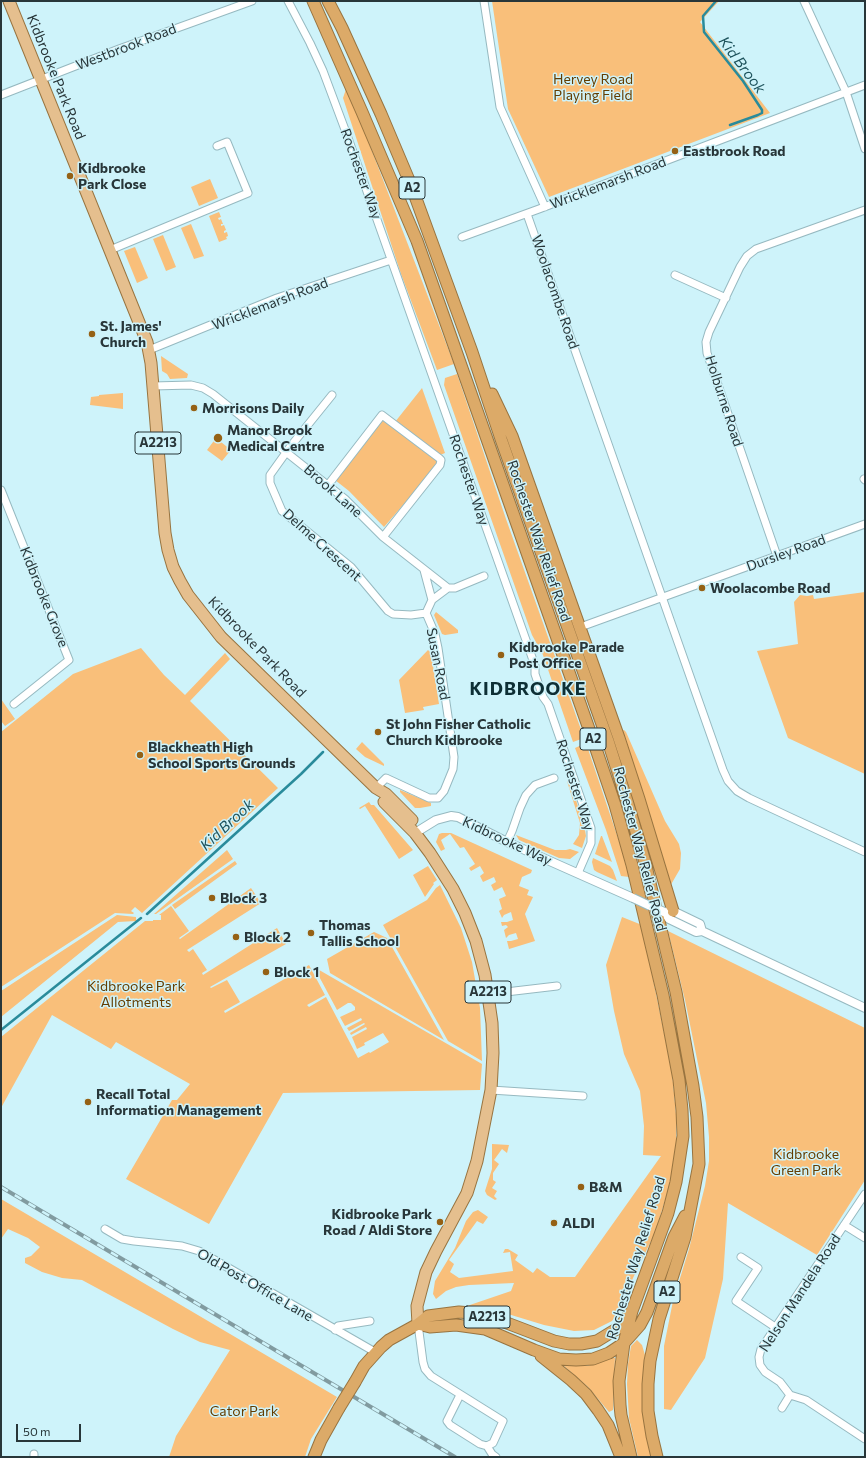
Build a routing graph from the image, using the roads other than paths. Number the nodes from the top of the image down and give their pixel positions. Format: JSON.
{"nodes":[{"id":1,"x":9,"y":1,"type":"edge"},
{"id":2,"x":252,"y":1,"type":"edge"},
{"id":3,"x":288,"y":1,"type":"edge"},
{"id":4,"x":306,"y":1,"type":"edge"},
{"id":5,"x":313,"y":1,"type":"edge"},
{"id":6,"x":328,"y":1,"type":"edge"},
{"id":7,"x":333,"y":1,"type":"edge"},
{"id":8,"x":484,"y":1,"type":"edge"},
{"id":9,"x":804,"y":1,"type":"edge"},
{"id":10,"x":342,"y":28,"type":"junction"},
{"id":11,"x":327,"y":35,"type":"junction"},
{"id":12,"x":41,"y":80,"type":"junction"},
{"id":13,"x":865,"y":85,"type":"edge"},
{"id":14,"x":846,"y":92,"type":"junction"},
{"id":15,"x":1,"y":95,"type":"edge"},
{"id":16,"x":217,"y":146,"type":"dead end"},
{"id":17,"x":865,"y":149,"type":"edge"},
{"id":18,"x":545,"y":207,"type":"junction"},
{"id":19,"x":865,"y":210,"type":"edge"},
{"id":20,"x":527,"y":214,"type":"junction"},
{"id":21,"x":462,"y":237,"type":"dead end"},
{"id":22,"x":110,"y":250,"type":"junction"},
{"id":23,"x":391,"y":260,"type":"junction"},
{"id":24,"x":675,"y":275,"type":"dead end"},
{"id":25,"x":726,"y":298,"type":"junction"},
{"id":26,"x":149,"y":350,"type":"junction"},
{"id":27,"x":472,"y":352,"type":"junction"},
{"id":28,"x":153,"y":386,"type":"junction"},
{"id":29,"x":332,"y":395,"type":"dead end"},
{"id":30,"x":286,"y":453,"type":"junction"},
{"id":31,"x":328,"y":485,"type":"junction"},
{"id":32,"x":1,"y":490,"type":"edge"},
{"id":33,"x":865,"y":524,"type":"edge"},
{"id":34,"x":383,"y":537,"type":"junction"},
{"id":35,"x":778,"y":556,"type":"junction"},
{"id":36,"x":424,"y":570,"type":"junction"},
{"id":37,"x":484,"y":576,"type":"dead end"},
{"id":38,"x":448,"y":588,"type":"junction"},
{"id":39,"x":662,"y":597,"type":"junction"},
{"id":40,"x":432,"y":600,"type":"junction"},
{"id":41,"x":426,"y":613,"type":"junction"},
{"id":42,"x":586,"y":624,"type":"dead end"},
{"id":43,"x":14,"y":704,"type":"dead end"},
{"id":44,"x":554,"y":778,"type":"dead end"},
{"id":45,"x":376,"y":788,"type":"junction"},
{"id":46,"x":386,"y":804,"type":"junction"},
{"id":47,"x":415,"y":833,"type":"junction"},
{"id":48,"x":507,"y":842,"type":"junction"},
{"id":49,"x":430,"y":852,"type":"junction"},
{"id":50,"x":865,"y":852,"type":"edge"},
{"id":51,"x":578,"y":873,"type":"junction"},
{"id":52,"x":668,"y":912,"type":"junction"},
{"id":53,"x":557,"y":986,"type":"dead end"},
{"id":54,"x":488,"y":994,"type":"junction"},
{"id":55,"x":865,"y":1008,"type":"edge"},
{"id":56,"x":491,"y":1090,"type":"junction"},
{"id":57,"x":583,"y":1096,"type":"dead end"},
{"id":58,"x":865,"y":1194,"type":"edge"},
{"id":59,"x":692,"y":1205,"type":"junction"},
{"id":60,"x":844,"y":1225,"type":"junction"},
{"id":61,"x":105,"y":1229,"type":"dead end"},
{"id":62,"x":865,"y":1238,"type":"edge"},
{"id":63,"x":741,"y":1257,"type":"dead end"},
{"id":64,"x":632,"y":1311,"type":"junction"},
{"id":65,"x":370,"y":1321,"type":"dead end"},
{"id":66,"x":418,"y":1324,"type":"junction"},
{"id":67,"x":775,"y":1327,"type":"junction"},
{"id":68,"x":335,"y":1330,"type":"junction"},
{"id":69,"x":624,"y":1343,"type":"junction"},
{"id":70,"x":534,"y":1350,"type":"junction"},
{"id":71,"x":375,"y":1352,"type":"junction"},
{"id":72,"x":460,"y":1395,"type":"junction"},
{"id":73,"x":790,"y":1395,"type":"junction"},
{"id":74,"x":782,"y":1408,"type":"dead end"},
{"id":75,"x":865,"y":1439,"type":"edge"},
{"id":76,"x":487,"y":1446,"type":"junction"},
{"id":77,"x":314,"y":1457,"type":"edge"},
{"id":78,"x":496,"y":1457,"type":"edge"},
{"id":79,"x":621,"y":1457,"type":"edge"},
{"id":80,"x":631,"y":1457,"type":"edge"},
{"id":81,"x":657,"y":1457,"type":"edge"}],
"edges":[{"from":1,"to":12,"type":"main road","name":"Kidbrooke Park Road","number":"A2213"},
{"from":2,"to":12,"type":"street","name":"Westbrook Road"},
{"from":3,"to":23,"type":"street","name":"Rochester Way"},
{"from":4,"to":11,"type":"highway","number":"A2"},
{"from":5,"to":11,"type":"highway","name":"Rochester Way Relief Road"},
{"from":6,"to":10,"type":"highway","name":"Rochester Way Relief Road"},
{"from":7,"to":10,"type":"highway","number":"A2"},
{"from":8,"to":18,"type":"street"},
{"from":9,"to":14,"type":"street"},
{"from":10,"to":27,"type":"highway","name":"Rochester Way Relief Road","number":"A2"},
{"from":11,"to":64,"type":"highway","name":"Rochester Way Relief Road","number":"A2"},
{"from":12,"to":15,"type":"street","name":"Westbrook Road"},
{"from":12,"to":22,"type":"main road","name":"Kidbrooke Park Road","number":"A2213"},
{"from":13,"to":14,"type":"street","name":"Wricklemarsh Road"},
{"from":14,"to":17,"type":"street"},
{"from":14,"to":18,"type":"street","name":"Wricklemarsh Road"},
{"from":16,"to":22,"type":"street"},
{"from":18,"to":20,"type":"street","name":"Wricklemarsh Road"},
{"from":19,"to":25,"type":"street","name":"Holburne Road"},
{"from":20,"to":21,"type":"street","name":"Wricklemarsh Road"},
{"from":20,"to":39,"type":"street","name":"Woolacombe Road"},
{"from":22,"to":26,"type":"main road","name":"Kidbrooke Park Road","number":"A2213"},
{"from":23,"to":26,"type":"street","name":"Wricklemarsh Road"},
{"from":23,"to":51,"type":"street","name":"Rochester Way"},
{"from":24,"to":25,"type":"street"},
{"from":25,"to":35,"type":"street","name":"Holburne Road"},
{"from":26,"to":28,"type":"main road","name":"Kidbrooke Park Road","number":"A2213"},
{"from":27,"to":52,"type":"highway"},
{"from":27,"to":59,"type":"highway","name":"Rochester Way Relief Road","number":"A2"},
{"from":28,"to":30,"type":"street","name":"Brook Lane"},
{"from":28,"to":45,"type":"main road","name":"Kidbrooke Park Road","number":"A2213"},
{"from":29,"to":30,"type":"street"},
{"from":30,"to":31,"type":"street","name":"Brook Lane"},
{"from":30,"to":41,"type":"street","name":"Delme Crescent"},
{"from":31,"to":34,"type":"street","name":"Brook Lane"},
{"from":31,"to":34,"type":"street"},
{"from":32,"to":43,"type":"street","name":"Kidbrooke Grove"},
{"from":33,"to":35,"type":"street","name":"Dursley Road"},
{"from":34,"to":36,"type":"street","name":"Brook Lane"},
{"from":35,"to":39,"type":"street","name":"Dursley Road"},
{"from":36,"to":38,"type":"street","name":"Brook Lane"},
{"from":36,"to":40,"type":"street"},
{"from":37,"to":38,"type":"street"},
{"from":38,"to":40,"type":"street"},
{"from":39,"to":42,"type":"street"},
{"from":39,"to":50,"type":"street","name":"Woolacombe Road"},
{"from":40,"to":41,"type":"street"},
{"from":41,"to":45,"type":"street","name":"Susan Road"},
{"from":44,"to":48,"type":"street"},
{"from":45,"to":46,"type":"main road","name":"Kidbrooke Park Road","number":"A2213"},
{"from":45,"to":47,"type":"main road","name":"Kidbrooke Park Road","number":"A2213"},
{"from":46,"to":47,"type":"main road","name":"Kidbrooke Park Road","number":"A2213"},
{"from":46,"to":49,"type":"main road"},
{"from":47,"to":48,"type":"street","name":"Kidbrooke Way"},
{"from":47,"to":49,"type":"main road","name":"Kidbrooke Park Road","number":"A2213"},
{"from":48,"to":51,"type":"street","name":"Kidbrooke Way"},
{"from":49,"to":54,"type":"main road","name":"Kidbrooke Park Road","number":"A2213"},
{"from":51,"to":52,"type":"street","bridge":true},
{"from":52,"to":55,"type":"street"},
{"from":53,"to":54,"type":"street"},
{"from":54,"to":56,"type":"main road","name":"Kidbrooke Park Road","number":"A2213"},
{"from":56,"to":57,"type":"street"},
{"from":56,"to":66,"type":"main road","name":"Kidbrooke Park Road","number":"A2213"},
{"from":58,"to":60,"type":"street","name":"Nelson Mandela Road"},
{"from":59,"to":69,"type":"highway","number":"A2213"},
{"from":59,"to":81,"type":"highway","name":"Rochester Way Relief Road","number":"A2"},
{"from":60,"to":62,"type":"street"},
{"from":60,"to":67,"type":"street","name":"Nelson Mandela Road"},
{"from":61,"to":68,"type":"street","name":"Old Post Office Lane"},
{"from":63,"to":67,"type":"street"},
{"from":64,"to":66,"type":"highway","number":"A2213"},
{"from":64,"to":69,"type":"highway","name":"Rochester Way Relief Road","number":"A2"},
{"from":65,"to":68,"type":"street"},
{"from":66,"to":70,"type":"highway","number":"A2213"},
{"from":66,"to":71,"type":"highway","number":"A2213"},
{"from":66,"to":72,"type":"street"},
{"from":67,"to":73,"type":"street","name":"Nelson Mandela Road"},
{"from":68,"to":71,"type":"street","name":"Old Post Office Lane"},
{"from":69,"to":70,"type":"highway","number":"A2213"},
{"from":69,"to":80,"type":"highway","name":"Rochester Way Relief Road","number":"A2"},
{"from":70,"to":79,"type":"highway"},
{"from":71,"to":77,"type":"highway","number":"A2213","bridge":true},
{"from":72,"to":76,"type":"street"},
{"from":72,"to":76,"type":"street"},
{"from":73,"to":74,"type":"street"},
{"from":73,"to":75,"type":"street","name":"Nelson Mandela Road"},
{"from":76,"to":78,"type":"street"}]}
